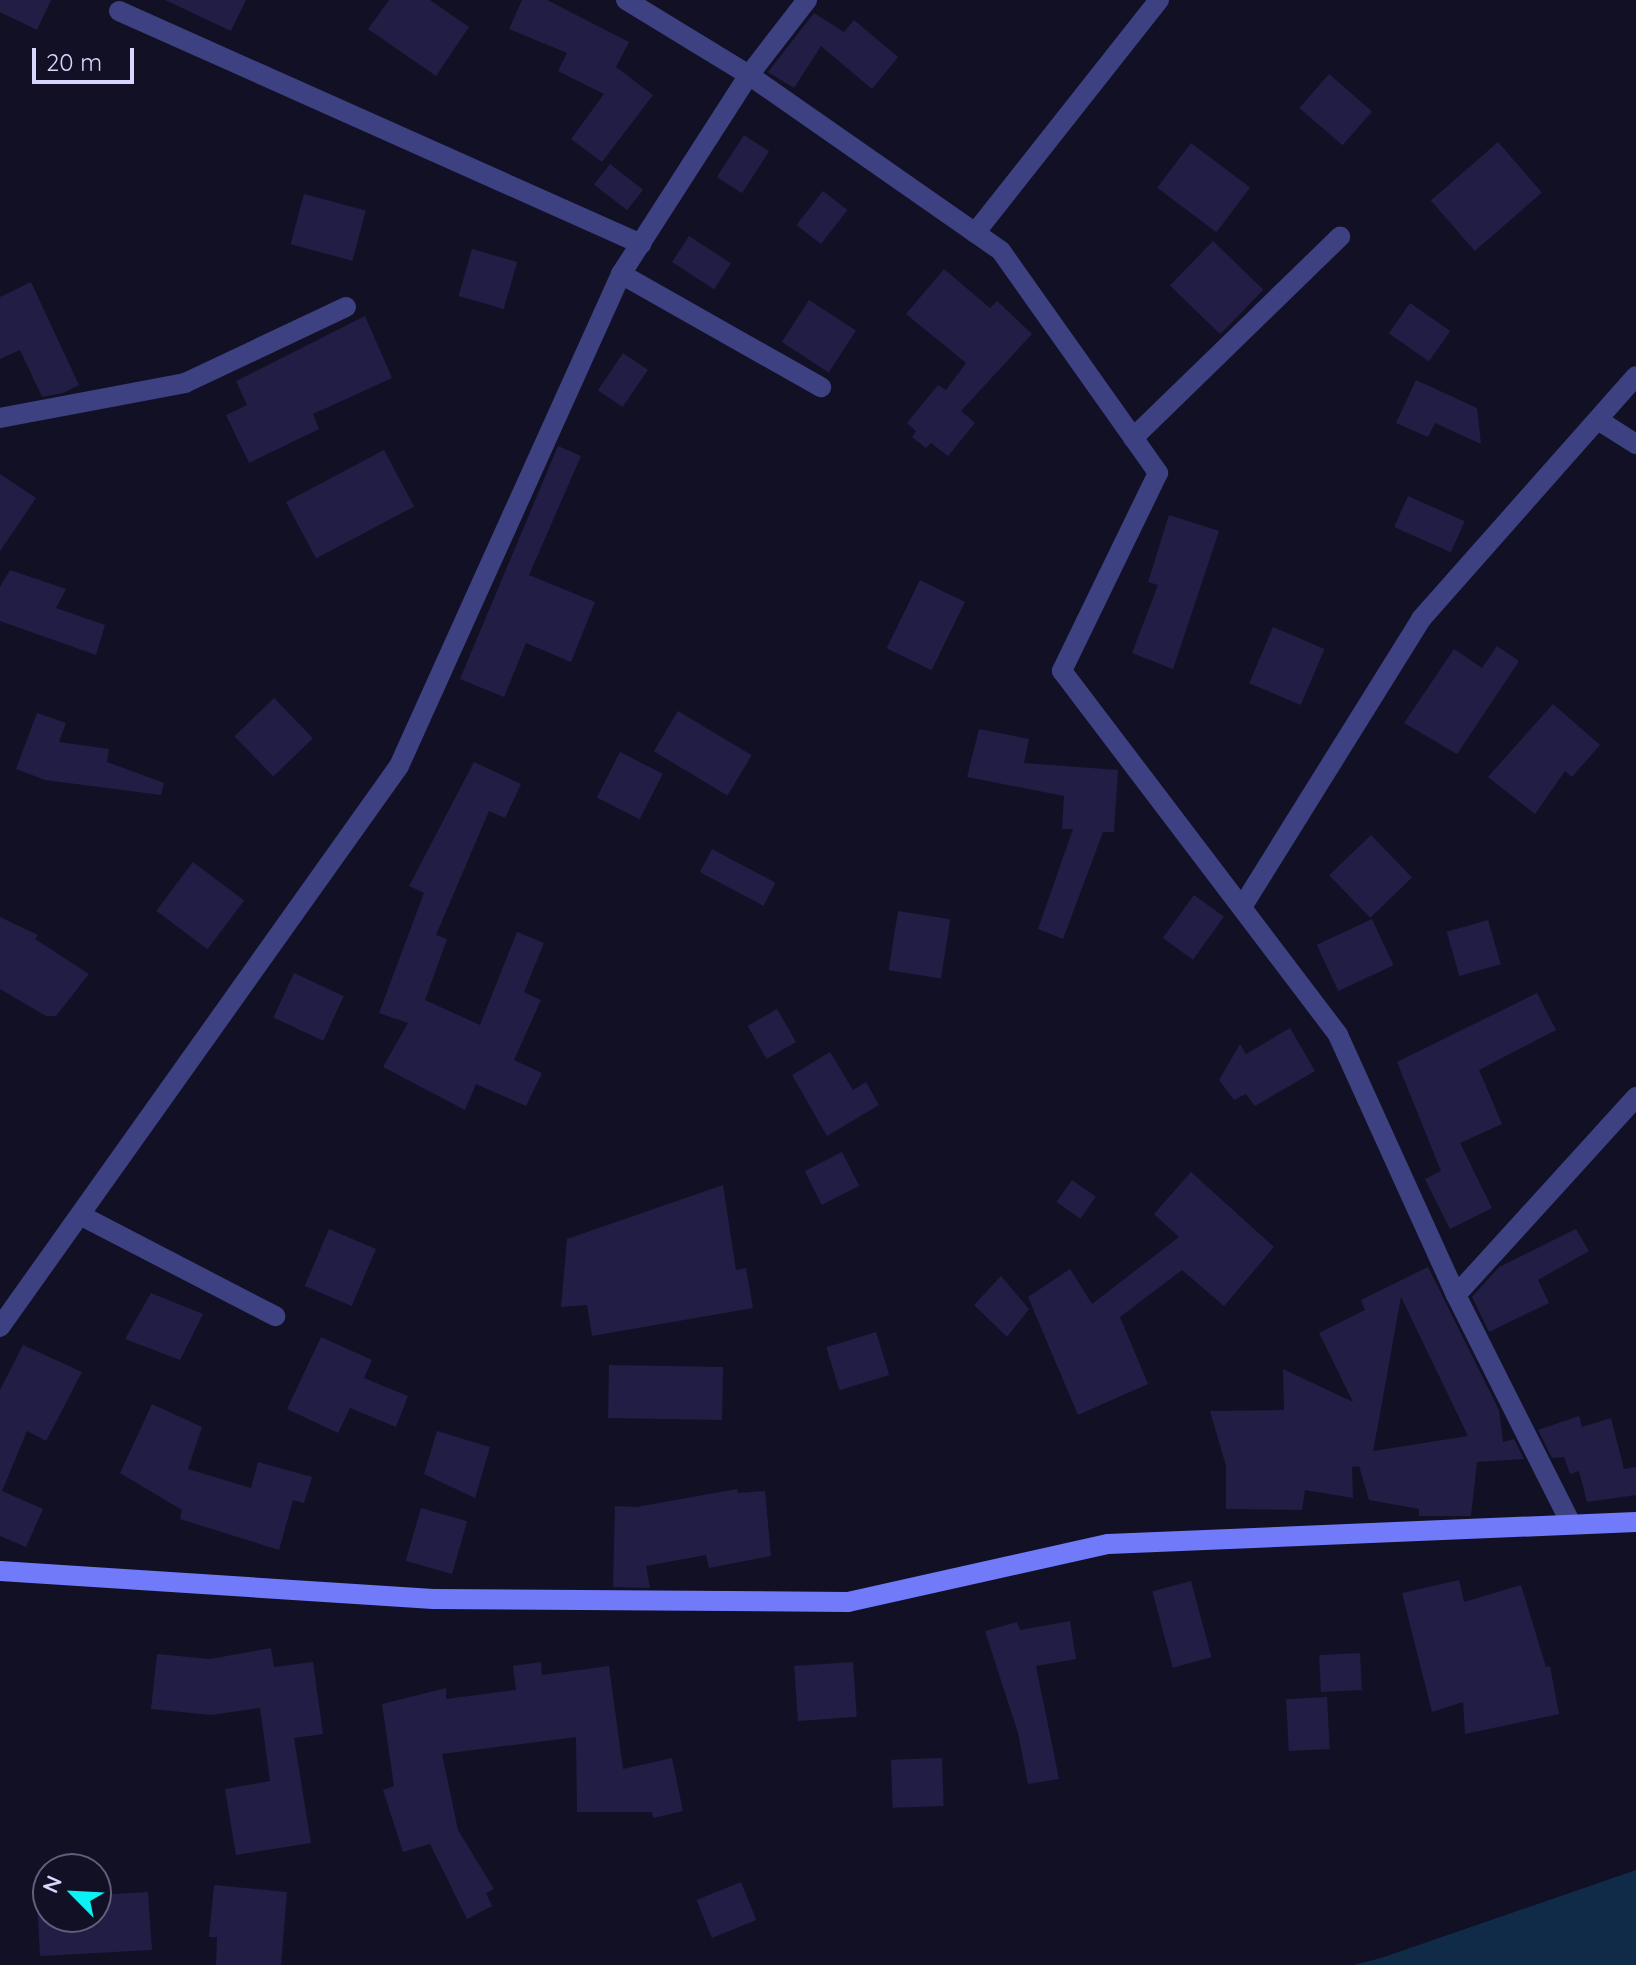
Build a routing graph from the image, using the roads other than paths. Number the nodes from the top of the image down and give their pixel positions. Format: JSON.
{"nodes":[{"id":1,"x":626,"y":0,"type":"edge"},
{"id":2,"x":807,"y":0,"type":"edge"},
{"id":3,"x":1159,"y":0,"type":"edge"},
{"id":4,"x":119,"y":11,"type":"dead end"},
{"id":5,"x":749,"y":75,"type":"junction"},
{"id":6,"x":975,"y":233,"type":"junction"},
{"id":7,"x":1340,"y":237,"type":"dead end"},
{"id":8,"x":641,"y":244,"type":"junction"},
{"id":9,"x":621,"y":274,"type":"junction"},
{"id":10,"x":346,"y":307,"type":"dead end"},
{"id":11,"x":1636,"y":376,"type":"edge"},
{"id":12,"x":821,"y":387,"type":"dead end"},
{"id":13,"x":0,"y":418,"type":"edge"},
{"id":14,"x":1598,"y":420,"type":"junction"},
{"id":15,"x":1133,"y":438,"type":"junction"},
{"id":16,"x":1636,"y":444,"type":"edge"},
{"id":17,"x":1242,"y":907,"type":"junction"},
{"id":18,"x":1636,"y":1097,"type":"edge"},
{"id":19,"x":80,"y":1215,"type":"junction"},
{"id":20,"x":1456,"y":1295,"type":"junction"},
{"id":21,"x":275,"y":1316,"type":"dead end"},
{"id":22,"x":1,"y":1323,"type":"edge"},
{"id":23,"x":1636,"y":1522,"type":"edge"},
{"id":24,"x":1571,"y":1524,"type":"junction"},
{"id":25,"x":0,"y":1571,"type":"edge"}],
"edges":[{"from":1,"to":5,"type":"street"},
{"from":2,"to":5,"type":"street"},
{"from":3,"to":6,"type":"street"},
{"from":4,"to":8,"type":"street"},
{"from":5,"to":6,"type":"street"},
{"from":5,"to":8,"type":"street"},
{"from":6,"to":15,"type":"street"},
{"from":7,"to":15,"type":"street"},
{"from":8,"to":9,"type":"street"},
{"from":9,"to":12,"type":"street"},
{"from":9,"to":19,"type":"street"},
{"from":10,"to":13,"type":"street"},
{"from":11,"to":14,"type":"street"},
{"from":14,"to":16,"type":"street"},
{"from":14,"to":17,"type":"street"},
{"from":15,"to":17,"type":"street"},
{"from":17,"to":20,"type":"street"},
{"from":18,"to":20,"type":"street"},
{"from":19,"to":21,"type":"street"},
{"from":19,"to":22,"type":"street"},
{"from":20,"to":24,"type":"street"},
{"from":23,"to":24,"type":"main road"},
{"from":24,"to":25,"type":"main road"}]}
